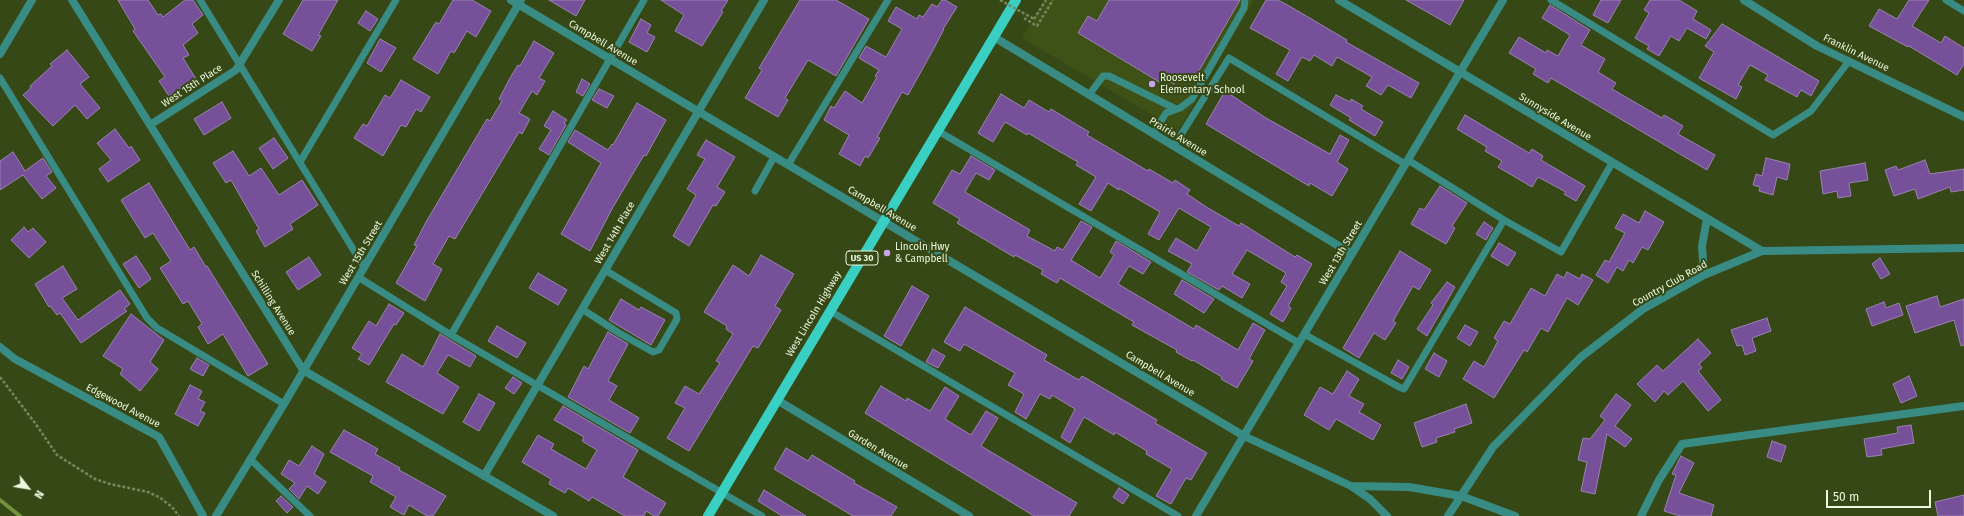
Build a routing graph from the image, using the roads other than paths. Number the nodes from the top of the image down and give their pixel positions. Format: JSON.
{"nodes":[{"id":1,"x":32,"y":0,"type":"edge"},
{"id":2,"x":72,"y":0,"type":"edge"},
{"id":3,"x":200,"y":0,"type":"edge"},
{"id":4,"x":279,"y":0,"type":"edge"},
{"id":5,"x":396,"y":0,"type":"edge"},
{"id":6,"x":644,"y":0,"type":"edge"},
{"id":7,"x":764,"y":0,"type":"edge"},
{"id":8,"x":888,"y":0,"type":"edge"},
{"id":9,"x":1016,"y":0,"type":"edge"},
{"id":10,"x":1245,"y":0,"type":"edge"},
{"id":11,"x":1338,"y":0,"type":"edge"},
{"id":12,"x":1503,"y":0,"type":"edge"},
{"id":13,"x":1551,"y":0,"type":"edge"},
{"id":14,"x":1744,"y":0,"type":"edge"},
{"id":15,"x":1946,"y":0,"type":"edge"},
{"id":16,"x":517,"y":1,"type":"edge"},
{"id":17,"x":1964,"y":11,"type":"edge"},
{"id":18,"x":994,"y":38,"type":"junction"},
{"id":19,"x":0,"y":54,"type":"edge"},
{"id":20,"x":610,"y":59,"type":"junction"},
{"id":21,"x":1849,"y":61,"type":"junction"},
{"id":22,"x":240,"y":64,"type":"junction"},
{"id":23,"x":1460,"y":72,"type":"junction"},
{"id":24,"x":0,"y":78,"type":"edge"},
{"id":25,"x":1088,"y":95,"type":"junction"},
{"id":26,"x":1176,"y":109,"type":"junction"},
{"id":27,"x":698,"y":111,"type":"junction"},
{"id":28,"x":1964,"y":117,"type":"edge"},
{"id":29,"x":150,"y":125,"type":"junction"},
{"id":30,"x":938,"y":131,"type":"junction"},
{"id":31,"x":1153,"y":134,"type":"junction"},
{"id":32,"x":1174,"y":146,"type":"junction"},
{"id":33,"x":774,"y":157,"type":"junction"},
{"id":34,"x":300,"y":162,"type":"junction"},
{"id":35,"x":1406,"y":162,"type":"junction"},
{"id":36,"x":1612,"y":163,"type":"junction"},
{"id":37,"x":788,"y":165,"type":"junction"},
{"id":38,"x":755,"y":191,"type":"dead end"},
{"id":39,"x":1707,"y":219,"type":"junction"},
{"id":40,"x":1504,"y":220,"type":"junction"},
{"id":41,"x":884,"y":221,"type":"junction"},
{"id":42,"x":1964,"y":248,"type":"edge"},
{"id":43,"x":1762,"y":251,"type":"junction"},
{"id":44,"x":1352,"y":254,"type":"junction"},
{"id":45,"x":364,"y":267,"type":"junction"},
{"id":46,"x":605,"y":270,"type":"junction"},
{"id":47,"x":1704,"y":275,"type":"junction"},
{"id":48,"x":358,"y":277,"type":"junction"},
{"id":49,"x":582,"y":309,"type":"junction"},
{"id":50,"x":830,"y":311,"type":"junction"},
{"id":51,"x":1304,"y":334,"type":"junction"},
{"id":52,"x":451,"y":335,"type":"junction"},
{"id":53,"x":1299,"y":343,"type":"junction"},
{"id":54,"x":0,"y":347,"type":"edge"},
{"id":55,"x":303,"y":370,"type":"junction"},
{"id":56,"x":538,"y":385,"type":"junction"},
{"id":57,"x":777,"y":400,"type":"junction"},
{"id":58,"x":284,"y":404,"type":"junction"},
{"id":59,"x":1964,"y":406,"type":"edge"},
{"id":60,"x":1244,"y":436,"type":"junction"},
{"id":61,"x":250,"y":459,"type":"junction"},
{"id":62,"x":484,"y":476,"type":"junction"},
{"id":63,"x":1351,"y":486,"type":"junction"},
{"id":64,"x":722,"y":493,"type":"junction"},
{"id":65,"x":1461,"y":496,"type":"junction"},
{"id":66,"x":203,"y":516,"type":"edge"},
{"id":67,"x":216,"y":516,"type":"edge"},
{"id":68,"x":310,"y":516,"type":"edge"},
{"id":69,"x":553,"y":516,"type":"edge"},
{"id":70,"x":708,"y":516,"type":"edge"},
{"id":71,"x":762,"y":516,"type":"edge"},
{"id":72,"x":969,"y":516,"type":"edge"},
{"id":73,"x":1178,"y":516,"type":"edge"},
{"id":74,"x":1196,"y":516,"type":"edge"},
{"id":75,"x":1387,"y":516,"type":"edge"},
{"id":76,"x":1448,"y":516,"type":"edge"},
{"id":77,"x":1515,"y":516,"type":"edge"},
{"id":78,"x":1641,"y":516,"type":"edge"}],
"edges":[{"from":1,"to":19,"type":"street"},
{"from":2,"to":29,"type":"street","name":"Schilling Avenue"},
{"from":3,"to":22,"type":"lane"},
{"from":4,"to":22,"type":"street","name":"West 15th Place"},
{"from":5,"to":34,"type":"lane"},
{"from":6,"to":20,"type":"lane"},
{"from":7,"to":27,"type":"street","name":"West 14th Place"},
{"from":8,"to":37,"type":"lane"},
{"from":9,"to":18,"type":"main road","name":"West Lincoln Highway","number":"US 30"},
{"from":10,"to":26,"type":"lane"},
{"from":11,"to":23,"type":"street","name":"Sunnyside Avenue"},
{"from":12,"to":23,"type":"street","name":"West 13th Street"},
{"from":13,"to":21,"type":"lane"},
{"from":14,"to":21,"type":"street","name":"Franklin Avenue"},
{"from":15,"to":17,"type":"lane"},
{"from":16,"to":20,"type":"street","name":"Campbell Avenue"},
{"from":16,"to":45,"type":"street","name":"West 15th Street"},
{"from":18,"to":25,"type":"street","name":"Prairie Avenue"},
{"from":18,"to":30,"type":"main road","name":"West Lincoln Highway","number":"US 30"},
{"from":20,"to":27,"type":"street","name":"Campbell Avenue"},
{"from":20,"to":52,"type":"lane"},
{"from":21,"to":28,"type":"street","name":"Franklin Avenue"},
{"from":22,"to":29,"type":"street","name":"West 15th Place"},
{"from":22,"to":34,"type":"lane"},
{"from":23,"to":35,"type":"street","name":"West 13th Street"},
{"from":23,"to":36,"type":"street","name":"Sunnyside Avenue"},
{"from":24,"to":58,"type":"lane"},
{"from":25,"to":26,"type":"lane"},
{"from":25,"to":31,"type":"street","name":"Prairie Avenue"},
{"from":26,"to":31,"type":"lane"},
{"from":27,"to":33,"type":"street","name":"Campbell Avenue"},
{"from":27,"to":46,"type":"street","name":"West 14th Place"},
{"from":29,"to":55,"type":"street","name":"Schilling Avenue"},
{"from":30,"to":41,"type":"main road","name":"West Lincoln Highway","number":"US 30"},
{"from":30,"to":53,"type":"lane"},
{"from":31,"to":32,"type":"street","name":"Prairie Avenue"},
{"from":32,"to":35,"type":"lane"},
{"from":32,"to":44,"type":"street","name":"Prairie Avenue"},
{"from":33,"to":37,"type":"street","name":"Campbell Avenue"},
{"from":33,"to":38,"type":"lane"},
{"from":34,"to":45,"type":"lane"},
{"from":35,"to":40,"type":"lane"},
{"from":35,"to":44,"type":"street","name":"West 13th Street"},
{"from":36,"to":39,"type":"street","name":"Sunnyside Avenue"},
{"from":36,"to":40,"type":"lane"},
{"from":37,"to":41,"type":"street","name":"Campbell Avenue"},
{"from":39,"to":43,"type":"street","name":"Sunnyside Avenue"},
{"from":39,"to":47,"type":"street"},
{"from":40,"to":51,"type":"lane"},
{"from":41,"to":50,"type":"main road","name":"West Lincoln Highway","number":"US 30"},
{"from":41,"to":60,"type":"street","name":"Campbell Avenue"},
{"from":42,"to":43,"type":"street","name":"Country Club Road"},
{"from":43,"to":47,"type":"street","name":"Country Club Road"},
{"from":44,"to":51,"type":"street","name":"West 13th Street"},
{"from":45,"to":48,"type":"street","name":"West 15th Street"},
{"from":46,"to":49,"type":"street","name":"West 14th Place"},
{"from":46,"to":49,"type":"lane"},
{"from":47,"to":65,"type":"street","name":"Country Club Road"},
{"from":48,"to":52,"type":"lane"},
{"from":48,"to":55,"type":"street","name":"West 15th Street"},
{"from":49,"to":56,"type":"street","name":"West 14th Place"},
{"from":50,"to":57,"type":"main road","name":"West Lincoln Highway","number":"US 30"},
{"from":50,"to":73,"type":"lane"},
{"from":51,"to":53,"type":"street","name":"West 13th Street"},
{"from":52,"to":56,"type":"lane"},
{"from":53,"to":60,"type":"street","name":"West 13th Street"},
{"from":54,"to":66,"type":"street","name":"Edgewood Avenue"},
{"from":55,"to":58,"type":"street","name":"West 15th Street"},
{"from":55,"to":62,"type":"street","name":"Schilling Avenue"},
{"from":56,"to":62,"type":"street","name":"West 14th Place"},
{"from":56,"to":64,"type":"lane"},
{"from":57,"to":64,"type":"main road","name":"West Lincoln Highway","number":"US 30"},
{"from":57,"to":72,"type":"street","name":"Garden Avenue"},
{"from":58,"to":61,"type":"street","name":"West 15th Street"},
{"from":59,"to":78,"type":"street"},
{"from":60,"to":63,"type":"street","name":"Campbell Avenue"},
{"from":60,"to":74,"type":"street","name":"West 13th Street"},
{"from":61,"to":67,"type":"street","name":"West 15th Street"},
{"from":61,"to":68,"type":"lane"},
{"from":62,"to":69,"type":"street","name":"Schilling Avenue"},
{"from":63,"to":65,"type":"street","name":"Campbell Avenue"},
{"from":63,"to":75,"type":"street","name":"Campbell Avenue"},
{"from":64,"to":70,"type":"main road","name":"West Lincoln Highway","number":"US 30"},
{"from":64,"to":71,"type":"lane"},
{"from":65,"to":76,"type":"street","name":"Country Club Road"},
{"from":65,"to":77,"type":"street","name":"Campbell Avenue"}]}
